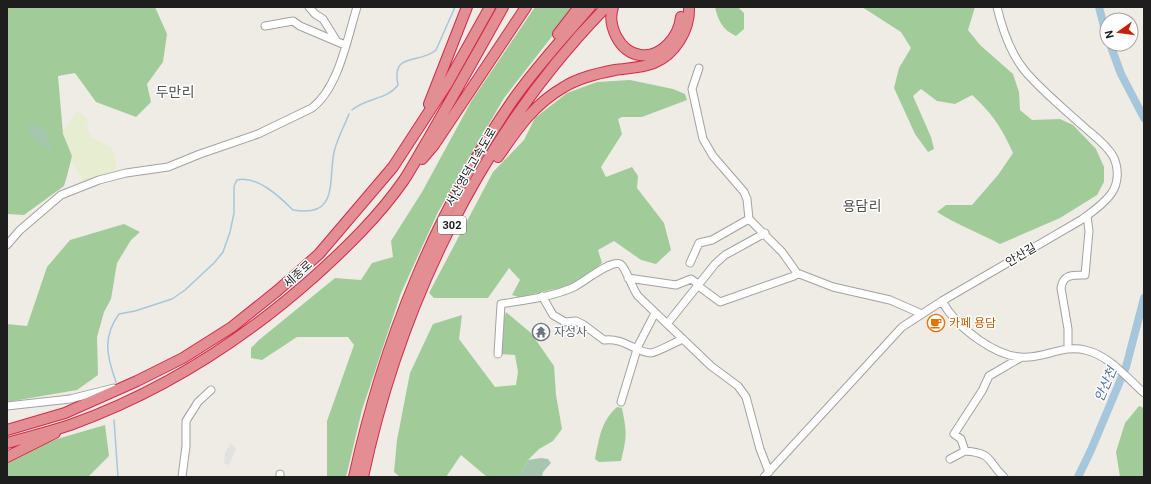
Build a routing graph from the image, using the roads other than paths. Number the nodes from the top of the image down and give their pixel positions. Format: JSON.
{"nodes":[{"id":1,"x":309,"y":7,"type":"edge"},
{"id":2,"x":357,"y":7,"type":"edge"},
{"id":3,"x":467,"y":7,"type":"edge"},
{"id":4,"x":490,"y":7,"type":"edge"},
{"id":5,"x":503,"y":7,"type":"edge"},
{"id":6,"x":526,"y":7,"type":"edge"},
{"id":7,"x":580,"y":7,"type":"edge"},
{"id":8,"x":590,"y":7,"type":"edge"},
{"id":9,"x":606,"y":7,"type":"edge"},
{"id":10,"x":613,"y":7,"type":"edge"},
{"id":11,"x":682,"y":7,"type":"edge"},
{"id":12,"x":689,"y":7,"type":"edge"},
{"id":13,"x":997,"y":7,"type":"edge"},
{"id":14,"x":265,"y":26,"type":"dead end"},
{"id":15,"x":336,"y":40,"type":"junction"},
{"id":16,"x":345,"y":45,"type":"junction"},
{"id":17,"x":699,"y":68,"type":"dead end"},
{"id":18,"x":514,"y":100,"type":"junction"},
{"id":19,"x":413,"y":138,"type":"junction"},
{"id":20,"x":404,"y":180,"type":"junction"},
{"id":21,"x":1087,"y":216,"type":"junction"},
{"id":22,"x":750,"y":218,"type":"junction"},
{"id":23,"x":765,"y":232,"type":"junction"},
{"id":24,"x":7,"y":245,"type":"edge"},
{"id":25,"x":690,"y":263,"type":"dead end"},
{"id":26,"x":797,"y":273,"type":"junction"},
{"id":27,"x":628,"y":278,"type":"junction"},
{"id":28,"x":426,"y":280,"type":"junction"},
{"id":29,"x":698,"y":285,"type":"junction"},
{"id":30,"x":542,"y":296,"type":"junction"},
{"id":31,"x":942,"y":301,"type":"junction"},
{"id":32,"x":655,"y":313,"type":"junction"},
{"id":33,"x":922,"y":314,"type":"junction"},
{"id":34,"x":667,"y":324,"type":"junction"},
{"id":35,"x":683,"y":339,"type":"junction"},
{"id":36,"x":637,"y":348,"type":"junction"},
{"id":37,"x":1068,"y":348,"type":"junction"},
{"id":38,"x":498,"y":354,"type":"dead end"},
{"id":39,"x":1020,"y":358,"type":"junction"},
{"id":40,"x":137,"y":382,"type":"junction"},
{"id":41,"x":211,"y":390,"type":"dead end"},
{"id":42,"x":1144,"y":393,"type":"edge"},
{"id":43,"x":621,"y":402,"type":"dead end"},
{"id":44,"x":7,"y":406,"type":"edge"},
{"id":45,"x":70,"y":425,"type":"junction"},
{"id":46,"x":7,"y":430,"type":"edge"},
{"id":47,"x":7,"y":443,"type":"edge"},
{"id":48,"x":965,"y":451,"type":"junction"},
{"id":49,"x":7,"y":457,"type":"edge"},
{"id":50,"x":950,"y":459,"type":"dead end"},
{"id":51,"x":767,"y":474,"type":"edge"},
{"id":52,"x":182,"y":477,"type":"edge"},
{"id":53,"x":354,"y":477,"type":"edge"},
{"id":54,"x":364,"y":477,"type":"edge"},
{"id":55,"x":1004,"y":477,"type":"edge"}],
"edges":[{"from":1,"to":15,"type":"street"},
{"from":2,"to":16,"type":"street"},
{"from":3,"to":19,"type":"highway"},
{"from":4,"to":19,"type":"highway","name":"세종로"},
{"from":5,"to":20,"type":"highway","name":"세종로"},
{"from":6,"to":20,"type":"highway"},
{"from":7,"to":18,"type":"highway"},
{"from":8,"to":18,"type":"highway","name":"서산영덕고속도로","number":"302"},
{"from":9,"to":28,"type":"highway","name":"서산영덕고속도로","number":"302"},
{"from":10,"to":11,"type":"highway"},
{"from":12,"to":28,"type":"highway"},
{"from":13,"to":21,"type":"street","name":"안산길"},
{"from":14,"to":15,"type":"street"},
{"from":15,"to":16,"type":"street"},
{"from":16,"to":24,"type":"street"},
{"from":17,"to":22,"type":"street"},
{"from":18,"to":53,"type":"highway","name":"서산영덕고속도로","number":"302"},
{"from":19,"to":40,"type":"highway","name":"세종로"},
{"from":20,"to":45,"type":"highway","name":"세종로"},
{"from":21,"to":31,"type":"street","name":"안산길"},
{"from":21,"to":37,"type":"street"},
{"from":22,"to":23,"type":"street"},
{"from":22,"to":25,"type":"street"},
{"from":23,"to":26,"type":"street"},
{"from":23,"to":29,"type":"street"},
{"from":26,"to":29,"type":"street"},
{"from":26,"to":33,"type":"street"},
{"from":27,"to":29,"type":"street"},
{"from":27,"to":30,"type":"street"},
{"from":27,"to":32,"type":"street"},
{"from":28,"to":54,"type":"highway","name":"서산영덕고속도로","number":"302"},
{"from":29,"to":34,"type":"street"},
{"from":30,"to":36,"type":"street"},
{"from":30,"to":38,"type":"street"},
{"from":31,"to":33,"type":"street","name":"안산길"},
{"from":31,"to":39,"type":"street"},
{"from":32,"to":34,"type":"street"},
{"from":32,"to":36,"type":"street"},
{"from":33,"to":51,"type":"street","name":"안산길"},
{"from":34,"to":35,"type":"street"},
{"from":35,"to":36,"type":"street"},
{"from":35,"to":51,"type":"street"},
{"from":36,"to":43,"type":"street"},
{"from":37,"to":39,"type":"street"},
{"from":37,"to":42,"type":"street"},
{"from":39,"to":48,"type":"street"},
{"from":40,"to":44,"type":"street"},
{"from":40,"to":46,"type":"highway","name":"세종로"},
{"from":41,"to":52,"type":"street"},
{"from":45,"to":47,"type":"highway","name":"세종로"},
{"from":45,"to":49,"type":"highway"},
{"from":48,"to":50,"type":"street"},
{"from":48,"to":55,"type":"street"}]}
